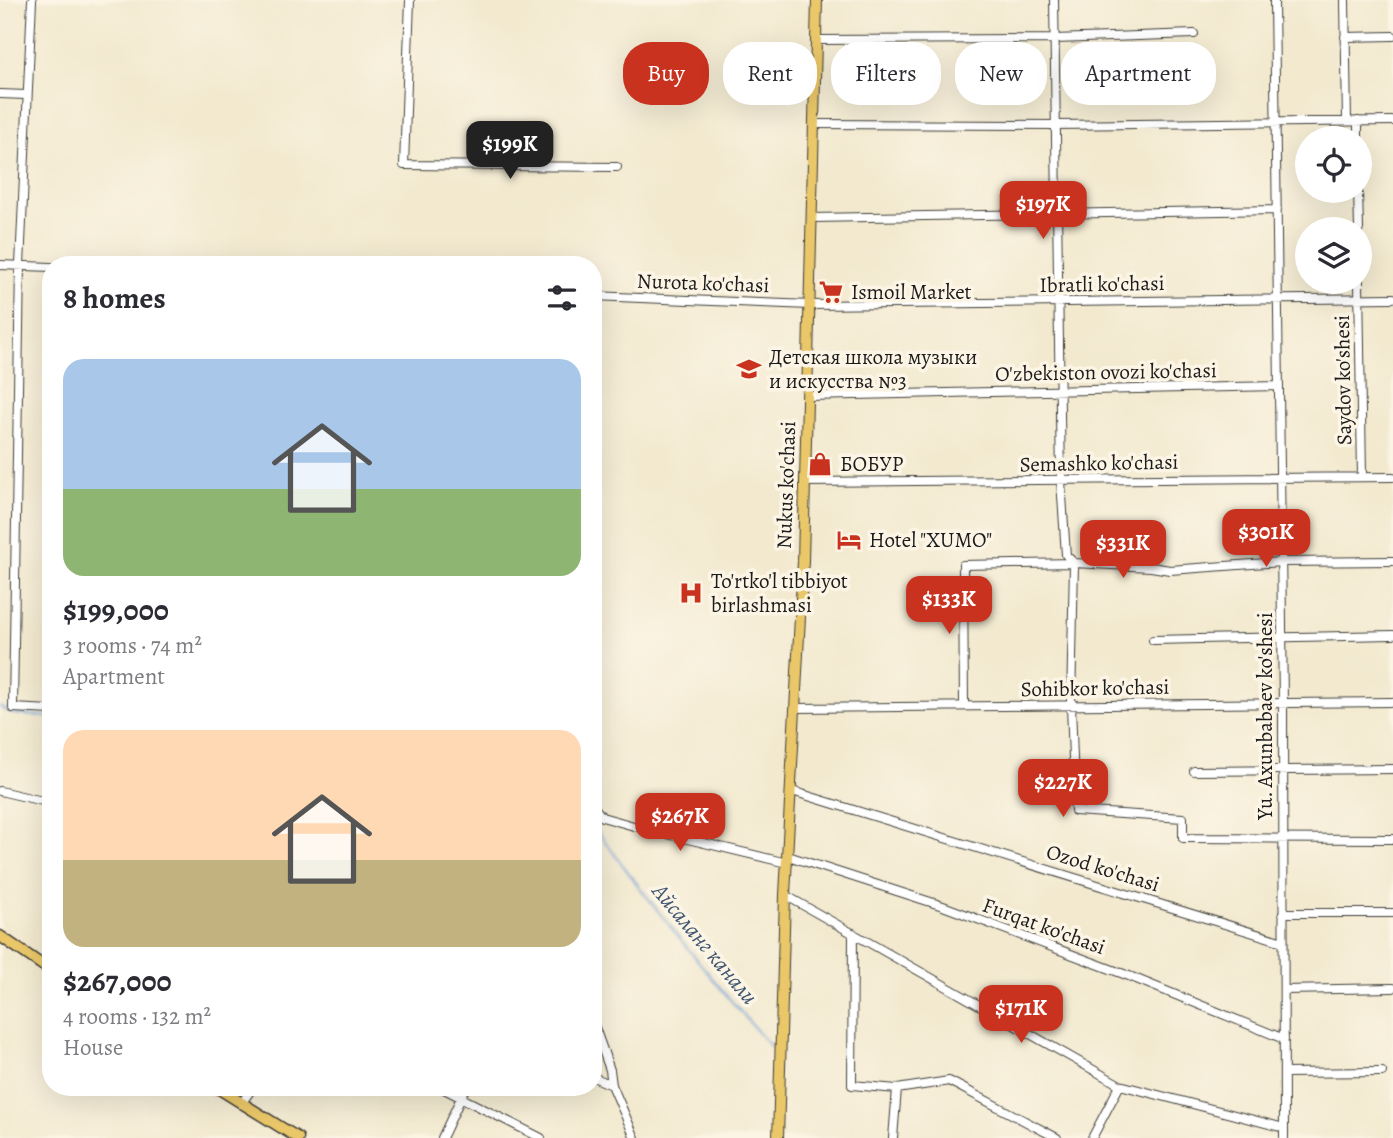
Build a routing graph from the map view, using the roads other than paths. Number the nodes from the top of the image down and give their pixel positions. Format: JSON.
{"nodes":[{"id":1,"x":32,"y":0,"type":"edge"},
{"id":2,"x":410,"y":0,"type":"edge"},
{"id":3,"x":817,"y":0,"type":"edge"},
{"id":4,"x":1054,"y":0,"type":"edge"},
{"id":5,"x":1274,"y":0,"type":"edge"},
{"id":6,"x":1345,"y":1,"type":"edge"},
{"id":7,"x":1194,"y":34,"type":"dead end"},
{"id":8,"x":1393,"y":36,"type":"edge"},
{"id":9,"x":1345,"y":37,"type":"junction"},
{"id":10,"x":1055,"y":39,"type":"junction"},
{"id":11,"x":816,"y":40,"type":"junction"},
{"id":12,"x":0,"y":94,"type":"edge"},
{"id":13,"x":26,"y":95,"type":"junction"},
{"id":14,"x":1347,"y":121,"type":"junction"},
{"id":15,"x":1358,"y":121,"type":"junction"},
{"id":16,"x":1393,"y":121,"type":"edge"},
{"id":17,"x":1276,"y":122,"type":"junction"},
{"id":18,"x":814,"y":124,"type":"junction"},
{"id":19,"x":1055,"y":125,"type":"junction"},
{"id":20,"x":1358,"y":126,"type":"edge"},
{"id":21,"x":617,"y":167,"type":"dead end"},
{"id":22,"x":1277,"y":210,"type":"junction"},
{"id":23,"x":1057,"y":212,"type":"junction"},
{"id":24,"x":813,"y":218,"type":"junction"},
{"id":25,"x":0,"y":265,"type":"edge"},
{"id":26,"x":20,"y":265,"type":"junction"},
{"id":27,"x":42,"y":266,"type":"edge"},
{"id":28,"x":1359,"y":294,"type":"edge"},
{"id":29,"x":602,"y":296,"type":"edge"},
{"id":30,"x":1393,"y":298,"type":"edge"},
{"id":31,"x":1278,"y":299,"type":"junction"},
{"id":32,"x":1359,"y":299,"type":"junction"},
{"id":33,"x":1058,"y":303,"type":"junction"},
{"id":34,"x":811,"y":305,"type":"junction"},
{"id":35,"x":1279,"y":386,"type":"junction"},
{"id":36,"x":1060,"y":391,"type":"junction"},
{"id":37,"x":808,"y":396,"type":"junction"},
{"id":38,"x":1362,"y":477,"type":"junction"},
{"id":39,"x":1393,"y":477,"type":"edge"},
{"id":40,"x":1280,"y":479,"type":"junction"},
{"id":41,"x":1061,"y":481,"type":"junction"},
{"id":42,"x":805,"y":482,"type":"junction"},
{"id":43,"x":1393,"y":561,"type":"edge"},
{"id":44,"x":1281,"y":562,"type":"junction"},
{"id":45,"x":1074,"y":563,"type":"junction"},
{"id":46,"x":1393,"y":635,"type":"edge"},
{"id":47,"x":1282,"y":637,"type":"junction"},
{"id":48,"x":1153,"y":640,"type":"dead end"},
{"id":49,"x":1393,"y":702,"type":"edge"},
{"id":50,"x":1283,"y":704,"type":"junction"},
{"id":51,"x":1070,"y":705,"type":"junction"},
{"id":52,"x":964,"y":706,"type":"junction"},
{"id":53,"x":797,"y":708,"type":"junction"},
{"id":54,"x":42,"y":710,"type":"edge"},
{"id":55,"x":1393,"y":769,"type":"edge"},
{"id":56,"x":1194,"y":771,"type":"dead end"},
{"id":57,"x":1283,"y":772,"type":"junction"},
{"id":58,"x":0,"y":791,"type":"edge"},
{"id":59,"x":792,"y":791,"type":"junction"},
{"id":60,"x":42,"y":801,"type":"edge"},
{"id":61,"x":602,"y":817,"type":"edge"},
{"id":62,"x":1283,"y":839,"type":"junction"},
{"id":63,"x":1393,"y":839,"type":"edge"},
{"id":64,"x":788,"y":859,"type":"junction"},
{"id":65,"x":785,"y":895,"type":"junction"},
{"id":66,"x":1283,"y":913,"type":"junction"},
{"id":67,"x":1393,"y":913,"type":"edge"},
{"id":68,"x":853,"y":933,"type":"junction"},
{"id":69,"x":0,"y":936,"type":"edge"},
{"id":70,"x":1283,"y":942,"type":"junction"},
{"id":71,"x":42,"y":965,"type":"edge"},
{"id":72,"x":1393,"y":988,"type":"edge"},
{"id":73,"x":1284,"y":990,"type":"junction"},
{"id":74,"x":1284,"y":1039,"type":"junction"},
{"id":75,"x":602,"y":1047,"type":"edge"},
{"id":76,"x":1382,"y":1072,"type":"dead end"},
{"id":77,"x":1284,"y":1073,"type":"junction"},
{"id":78,"x":602,"y":1081,"type":"edge"},
{"id":79,"x":612,"y":1085,"type":"junction"},
{"id":80,"x":1120,"y":1085,"type":"junction"},
{"id":81,"x":897,"y":1089,"type":"junction"},
{"id":82,"x":229,"y":1096,"type":"edge"},
{"id":83,"x":246,"y":1096,"type":"edge"},
{"id":84,"x":461,"y":1096,"type":"joint"},
{"id":85,"x":240,"y":1104,"type":"junction"},
{"id":86,"x":1284,"y":1128,"type":"junction"},
{"id":87,"x":298,"y":1138,"type":"edge"},
{"id":88,"x":442,"y":1138,"type":"edge"},
{"id":89,"x":541,"y":1138,"type":"edge"},
{"id":90,"x":635,"y":1138,"type":"edge"},
{"id":91,"x":778,"y":1138,"type":"edge"},
{"id":92,"x":893,"y":1138,"type":"edge"},
{"id":93,"x":1057,"y":1138,"type":"edge"},
{"id":94,"x":1092,"y":1138,"type":"edge"},
{"id":95,"x":1284,"y":1138,"type":"edge"}],
"edges":[{"from":1,"to":13,"type":"street"},
{"from":2,"to":21,"type":"street"},
{"from":3,"to":11,"type":"main road","name":"Nukus ko'chasi"},
{"from":4,"to":10,"type":"street"},
{"from":5,"to":17,"type":"street","name":"Yu. Axunbabaev ko'shesi"},
{"from":6,"to":9,"type":"street"},
{"from":7,"to":10,"type":"street"},
{"from":8,"to":9,"type":"street"},
{"from":9,"to":14,"type":"street"},
{"from":10,"to":11,"type":"street"},
{"from":10,"to":19,"type":"street"},
{"from":11,"to":18,"type":"main road","name":"Nukus ko'chasi"},
{"from":12,"to":13,"type":"street"},
{"from":13,"to":26,"type":"street"},
{"from":14,"to":15,"type":"street"},
{"from":14,"to":17,"type":"street"},
{"from":15,"to":16,"type":"street"},
{"from":15,"to":20,"type":"street"},
{"from":17,"to":19,"type":"street"},
{"from":17,"to":22,"type":"street","name":"Yu. Axunbabaev ko'shesi"},
{"from":18,"to":19,"type":"street"},
{"from":18,"to":24,"type":"main road","name":"Nukus ko'chasi"},
{"from":19,"to":23,"type":"street"},
{"from":22,"to":23,"type":"street"},
{"from":22,"to":31,"type":"street","name":"Yu. Axunbabaev ko'shesi"},
{"from":23,"to":24,"type":"street"},
{"from":23,"to":33,"type":"street"},
{"from":24,"to":34,"type":"main road","name":"Nukus ko'chasi"},
{"from":25,"to":26,"type":"street"},
{"from":26,"to":27,"type":"street"},
{"from":26,"to":54,"type":"street"},
{"from":28,"to":32,"type":"street","name":"Saydov ko'shesi"},
{"from":29,"to":34,"type":"street","name":"Nurota ko'chasi"},
{"from":30,"to":32,"type":"street","name":"Ibratli ko'chasi"},
{"from":31,"to":32,"type":"street","name":"Ibratli ko'chasi"},
{"from":31,"to":33,"type":"street","name":"Ibratli ko'chasi"},
{"from":31,"to":35,"type":"street","name":"Yu. Axunbabaev ko'shesi"},
{"from":32,"to":38,"type":"street","name":"Saydov ko'shesi"},
{"from":33,"to":34,"type":"street","name":"Ibratli ko'chasi"},
{"from":33,"to":36,"type":"street"},
{"from":34,"to":37,"type":"main road","name":"Nukus ko'chasi"},
{"from":35,"to":36,"type":"street","name":"O'zbekiston ovozi ko'chasi"},
{"from":35,"to":40,"type":"street","name":"Yu. Axunbabaev ko'shesi"},
{"from":36,"to":37,"type":"street","name":"O'zbekiston ovozi ko'chasi"},
{"from":36,"to":41,"type":"street"},
{"from":37,"to":42,"type":"main road","name":"Nukus ko'chasi"},
{"from":38,"to":39,"type":"street","name":"Semashko ko'chasi"},
{"from":38,"to":40,"type":"street","name":"Semashko ko'chasi"},
{"from":40,"to":41,"type":"street","name":"Semashko ko'chasi"},
{"from":40,"to":44,"type":"street","name":"Yu. Axunbabaev ko'shesi"},
{"from":41,"to":42,"type":"street","name":"Semashko ko'chasi"},
{"from":41,"to":45,"type":"street"},
{"from":42,"to":53,"type":"main road","name":"Nukus ko'chasi"},
{"from":43,"to":44,"type":"street"},
{"from":44,"to":45,"type":"street"},
{"from":44,"to":47,"type":"street","name":"Yu. Axunbabaev ko'shesi"},
{"from":45,"to":51,"type":"street"},
{"from":45,"to":52,"type":"street"},
{"from":46,"to":47,"type":"street"},
{"from":47,"to":48,"type":"street"},
{"from":47,"to":50,"type":"street","name":"Yu. Axunbabaev ko'shesi"},
{"from":49,"to":50,"type":"street","name":"Sohibkor ko'chasi"},
{"from":50,"to":51,"type":"street","name":"Sohibkor ko'chasi"},
{"from":50,"to":57,"type":"street","name":"Yu. Axunbabaev ko'shesi"},
{"from":51,"to":52,"type":"street","name":"Sohibkor ko'chasi"},
{"from":51,"to":62,"type":"street"},
{"from":52,"to":53,"type":"street","name":"Sohibkor ko'chasi"},
{"from":53,"to":59,"type":"main road","name":"Nukus ko'chasi"},
{"from":55,"to":57,"type":"street"},
{"from":56,"to":57,"type":"street"},
{"from":57,"to":62,"type":"street","name":"Yu. Axunbabaev ko'shesi"},
{"from":58,"to":60,"type":"street"},
{"from":59,"to":64,"type":"main road","name":"Nukus ko'chasi"},
{"from":59,"to":70,"type":"street","name":"Ozod ko'chasi"},
{"from":61,"to":64,"type":"street","name":"Furqat ko'chasi"},
{"from":62,"to":63,"type":"street"},
{"from":62,"to":66,"type":"street","name":"Yu. Axunbabaev ko'shesi"},
{"from":64,"to":65,"type":"main road","name":"Nukus ko'chasi"},
{"from":64,"to":74,"type":"street","name":"Furqat ko'chasi"},
{"from":65,"to":68,"type":"street"},
{"from":65,"to":91,"type":"main road","name":"Nukus ko'chasi"},
{"from":66,"to":67,"type":"street"},
{"from":66,"to":70,"type":"street","name":"Yu. Axunbabaev ko'shesi"},
{"from":68,"to":80,"type":"street"},
{"from":68,"to":81,"type":"street"},
{"from":69,"to":71,"type":"highway"},
{"from":70,"to":73,"type":"street","name":"Yu. Axunbabaev ko'shesi"},
{"from":72,"to":73,"type":"street"},
{"from":73,"to":74,"type":"street","name":"Yu. Axunbabaev ko'shesi"},
{"from":74,"to":77,"type":"street","name":"Yu. Axunbabaev ko'shesi"},
{"from":75,"to":79,"type":"street"},
{"from":76,"to":77,"type":"street"},
{"from":77,"to":86,"type":"street","name":"Yu. Axunbabaev ko'shesi"},
{"from":78,"to":79,"type":"street"},
{"from":79,"to":90,"type":"street"},
{"from":80,"to":86,"type":"street"},
{"from":80,"to":94,"type":"street"},
{"from":81,"to":92,"type":"street"},
{"from":81,"to":93,"type":"street"},
{"from":82,"to":85,"type":"highway"},
{"from":83,"to":85,"type":"street"},
{"from":84,"to":88,"type":"street"},
{"from":84,"to":89,"type":"street"},
{"from":85,"to":87,"type":"highway"},
{"from":86,"to":95,"type":"street","name":"Yu. Axunbabaev ko'shesi"}]}
